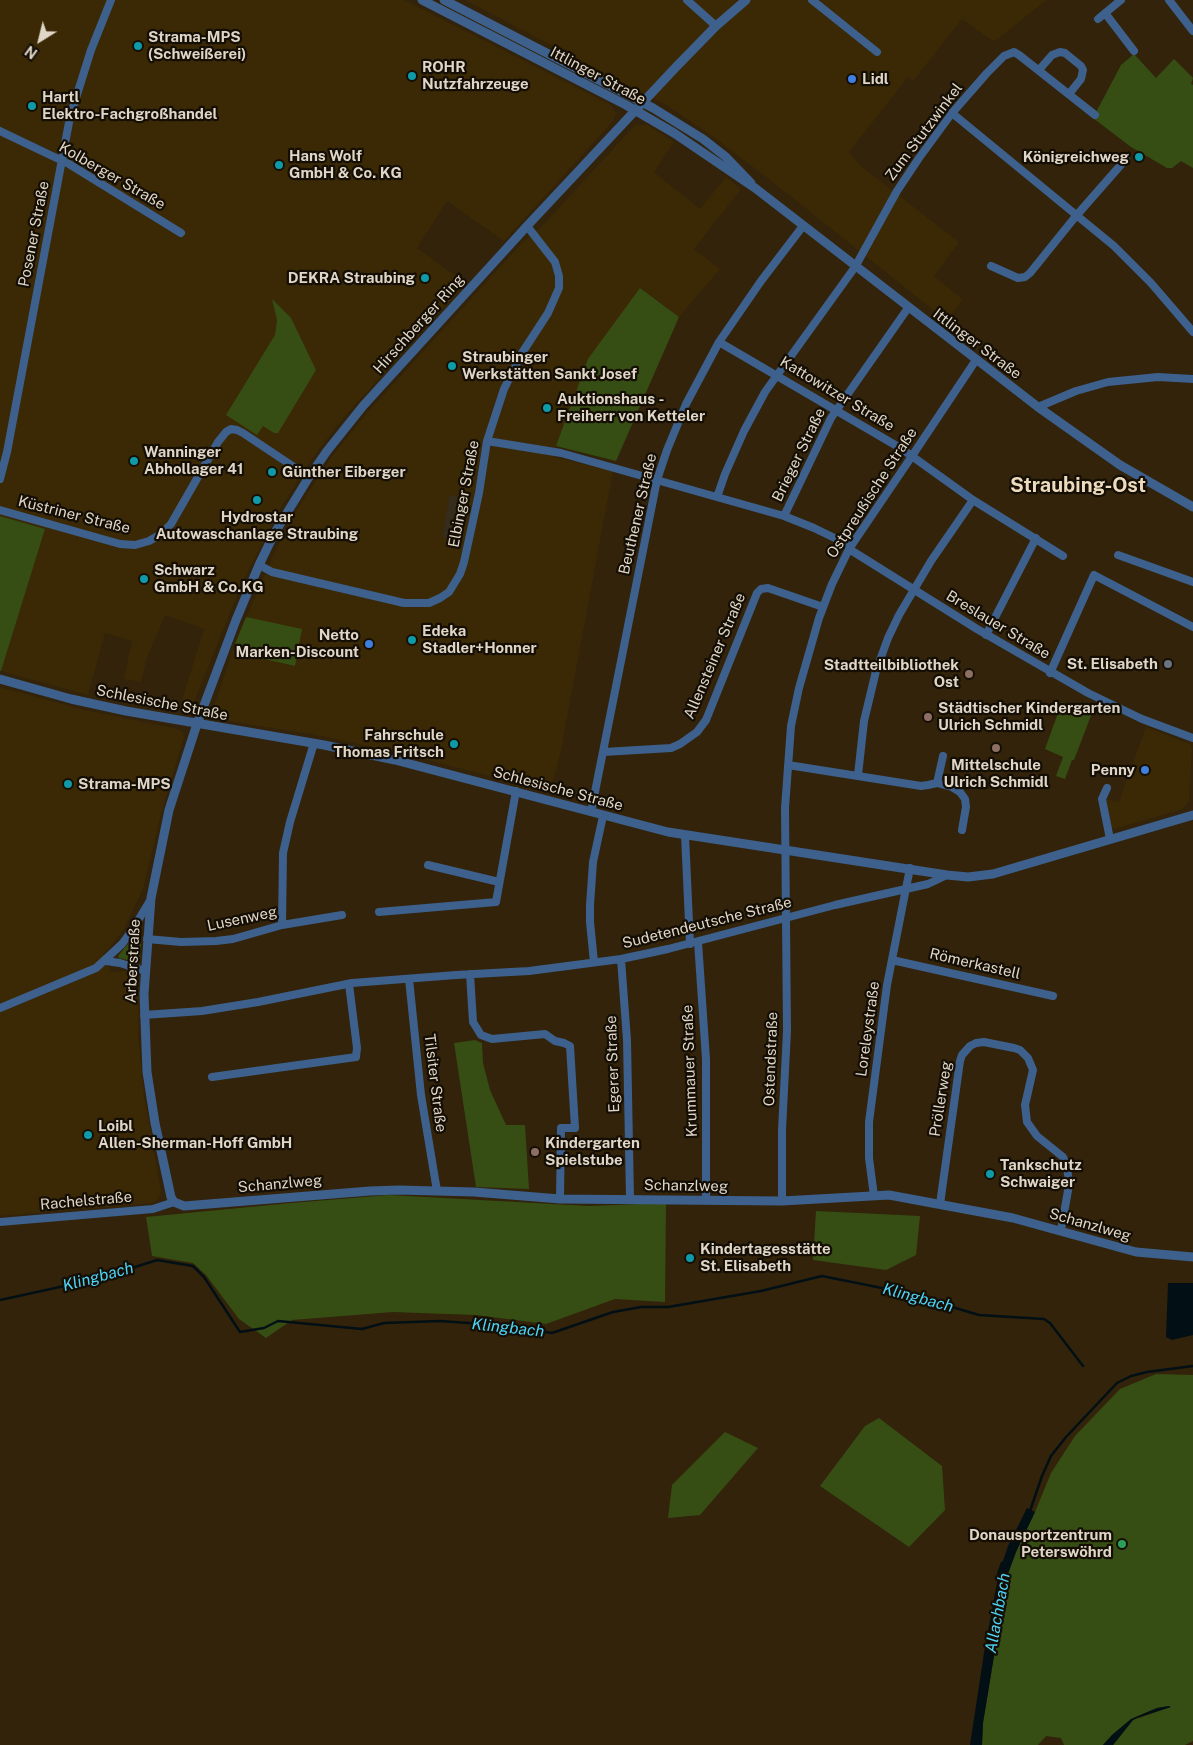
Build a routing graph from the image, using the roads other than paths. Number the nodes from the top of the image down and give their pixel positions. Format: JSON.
{"nodes":[{"id":1,"x":111,"y":0,"type":"edge"},
{"id":2,"x":422,"y":0,"type":"edge"},
{"id":3,"x":444,"y":0,"type":"edge"},
{"id":4,"x":687,"y":0,"type":"edge"},
{"id":5,"x":746,"y":0,"type":"edge"},
{"id":6,"x":812,"y":0,"type":"edge"},
{"id":7,"x":1121,"y":0,"type":"edge"},
{"id":8,"x":1169,"y":0,"type":"edge"},
{"id":9,"x":1104,"y":13,"type":"junction"},
{"id":10,"x":1098,"y":19,"type":"dead end"},
{"id":11,"x":716,"y":26,"type":"junction"},
{"id":12,"x":1193,"y":31,"type":"edge"},
{"id":13,"x":1134,"y":51,"type":"dead end"},
{"id":14,"x":877,"y":52,"type":"dead end"},
{"id":15,"x":1040,"y":70,"type":"junction"},
{"id":16,"x":1069,"y":94,"type":"junction"},
{"id":17,"x":644,"y":102,"type":"junction"},
{"id":18,"x":635,"y":111,"type":"junction"},
{"id":19,"x":952,"y":113,"type":"junction"},
{"id":20,"x":1095,"y":115,"type":"dead end"},
{"id":21,"x":0,"y":132,"type":"edge"},
{"id":22,"x":1126,"y":159,"type":"dead end"},
{"id":23,"x":62,"y":160,"type":"junction"},
{"id":24,"x":755,"y":188,"type":"junction"},
{"id":25,"x":1076,"y":216,"type":"junction"},
{"id":26,"x":527,"y":226,"type":"junction"},
{"id":27,"x":803,"y":226,"type":"junction"},
{"id":28,"x":181,"y":233,"type":"dead end"},
{"id":29,"x":991,"y":266,"type":"dead end"},
{"id":30,"x":855,"y":267,"type":"junction"},
{"id":31,"x":908,"y":308,"type":"junction"},
{"id":32,"x":1193,"y":332,"type":"edge"},
{"id":33,"x":719,"y":342,"type":"junction"},
{"id":34,"x":976,"y":360,"type":"junction"},
{"id":35,"x":777,"y":374,"type":"junction"},
{"id":36,"x":1193,"y":379,"type":"edge"},
{"id":37,"x":1038,"y":407,"type":"junction"},
{"id":38,"x":836,"y":409,"type":"junction"},
{"id":39,"x":487,"y":441,"type":"junction"},
{"id":40,"x":912,"y":456,"type":"junction"},
{"id":41,"x":309,"y":477,"type":"junction"},
{"id":42,"x":0,"y":478,"type":"edge"},
{"id":43,"x":657,"y":480,"type":"junction"},
{"id":44,"x":717,"y":497,"type":"junction"},
{"id":45,"x":973,"y":500,"type":"junction"},
{"id":46,"x":1193,"y":507,"type":"edge"},
{"id":47,"x":0,"y":510,"type":"edge"},
{"id":48,"x":784,"y":516,"type":"junction"},
{"id":49,"x":1036,"y":538,"type":"junction"},
{"id":50,"x":850,"y":547,"type":"junction"},
{"id":51,"x":1118,"y":555,"type":"dead end"},
{"id":52,"x":1064,"y":556,"type":"dead end"},
{"id":53,"x":259,"y":565,"type":"junction"},
{"id":54,"x":1193,"y":582,"type":"edge"},
{"id":55,"x":913,"y":590,"type":"junction"},
{"id":56,"x":823,"y":608,"type":"junction"},
{"id":57,"x":1193,"y":627,"type":"edge"},
{"id":58,"x":986,"y":635,"type":"junction"},
{"id":59,"x":1050,"y":672,"type":"junction"},
{"id":60,"x":0,"y":679,"type":"edge"},
{"id":61,"x":196,"y":724,"type":"junction"},
{"id":62,"x":1193,"y":738,"type":"edge"},
{"id":63,"x":314,"y":743,"type":"junction"},
{"id":64,"x":604,"y":752,"type":"junction"},
{"id":65,"x":943,"y":756,"type":"dead end"},
{"id":66,"x":788,"y":764,"type":"junction"},
{"id":67,"x":858,"y":775,"type":"junction"},
{"id":68,"x":937,"y":782,"type":"junction"},
{"id":69,"x":1107,"y":788,"type":"dead end"},
{"id":70,"x":516,"y":791,"type":"junction"},
{"id":71,"x":591,"y":812,"type":"junction"},
{"id":72,"x":1193,"y":814,"type":"edge"},
{"id":73,"x":603,"y":816,"type":"junction"},
{"id":74,"x":962,"y":830,"type":"dead end"},
{"id":75,"x":685,"y":835,"type":"junction"},
{"id":76,"x":1110,"y":839,"type":"junction"},
{"id":77,"x":786,"y":851,"type":"junction"},
{"id":78,"x":428,"y":865,"type":"dead end"},
{"id":79,"x":910,"y":868,"type":"junction"},
{"id":80,"x":947,"y":875,"type":"junction"},
{"id":81,"x":499,"y":882,"type":"junction"},
{"id":82,"x":906,"y":889,"type":"junction"},
{"id":83,"x":151,"y":898,"type":"junction"},
{"id":84,"x":378,"y":912,"type":"dead end"},
{"id":85,"x":342,"y":915,"type":"dead end"},
{"id":86,"x":786,"y":918,"type":"junction"},
{"id":87,"x":282,"y":925,"type":"junction"},
{"id":88,"x":147,"y":939,"type":"junction"},
{"id":89,"x":694,"y":943,"type":"junction"},
{"id":90,"x":621,"y":959,"type":"junction"},
{"id":91,"x":892,"y":960,"type":"junction"},
{"id":92,"x":106,"y":961,"type":"junction"},
{"id":93,"x":594,"y":962,"type":"junction"},
{"id":94,"x":144,"y":971,"type":"junction"},
{"id":95,"x":470,"y":974,"type":"junction"},
{"id":96,"x":409,"y":979,"type":"junction"},
{"id":97,"x":349,"y":984,"type":"junction"},
{"id":98,"x":1053,"y":996,"type":"dead end"},
{"id":99,"x":0,"y":1008,"type":"edge"},
{"id":100,"x":144,"y":1015,"type":"junction"},
{"id":101,"x":212,"y":1077,"type":"dead end"},
{"id":102,"x":436,"y":1191,"type":"junction"},
{"id":103,"x":874,"y":1196,"type":"junction"},
{"id":104,"x":560,"y":1198,"type":"junction"},
{"id":105,"x":630,"y":1198,"type":"junction"},
{"id":106,"x":706,"y":1200,"type":"junction"},
{"id":107,"x":782,"y":1201,"type":"junction"},
{"id":108,"x":174,"y":1202,"type":"junction"},
{"id":109,"x":940,"y":1204,"type":"junction"},
{"id":110,"x":0,"y":1222,"type":"edge"},
{"id":111,"x":1061,"y":1230,"type":"junction"},
{"id":112,"x":1193,"y":1257,"type":"edge"}],
"edges":[{"from":1,"to":23,"type":"street","name":"Posener Straße"},
{"from":2,"to":18,"type":"street","name":"Ittlinger Straße"},
{"from":3,"to":17,"type":"street","name":"Ittlinger Straße"},
{"from":4,"to":11,"type":"street"},
{"from":5,"to":11,"type":"street","name":"Hirschberger Ring"},
{"from":6,"to":14,"type":"street"},
{"from":7,"to":9,"type":"street"},
{"from":8,"to":12,"type":"street"},
{"from":9,"to":10,"type":"street"},
{"from":9,"to":13,"type":"street"},
{"from":11,"to":17,"type":"street","name":"Hirschberger Ring"},
{"from":15,"to":16,"type":"street","name":"Zum Stutzwinkel"},
{"from":15,"to":16,"type":"street"},
{"from":15,"to":19,"type":"street","name":"Zum Stutzwinkel"},
{"from":16,"to":20,"type":"street","name":"Zum Stutzwinkel"},
{"from":17,"to":18,"type":"street","name":"Hirschberger Ring"},
{"from":17,"to":24,"type":"street","name":"Ittlinger Straße"},
{"from":18,"to":24,"type":"street","name":"Ittlinger Straße"},
{"from":18,"to":26,"type":"street","name":"Hirschberger Ring"},
{"from":19,"to":25,"type":"street"},
{"from":19,"to":30,"type":"street","name":"Zum Stutzwinkel"},
{"from":21,"to":23,"type":"street","name":"Kolberger Straße"},
{"from":22,"to":25,"type":"street"},
{"from":23,"to":28,"type":"street","name":"Kolberger Straße"},
{"from":23,"to":42,"type":"street","name":"Posener Straße"},
{"from":24,"to":27,"type":"street","name":"Ittlinger Straße"},
{"from":25,"to":29,"type":"street"},
{"from":25,"to":32,"type":"street"},
{"from":26,"to":39,"type":"street","name":"Elbinger Straße"},
{"from":26,"to":41,"type":"street","name":"Hirschberger Ring"},
{"from":27,"to":30,"type":"street","name":"Ittlinger Straße"},
{"from":27,"to":33,"type":"street","name":"Beuthener Straße"},
{"from":30,"to":31,"type":"street","name":"Ittlinger Straße"},
{"from":30,"to":35,"type":"street","name":"Zum Stutzwinkel"},
{"from":31,"to":34,"type":"street","name":"Ittlinger Straße"},
{"from":31,"to":38,"type":"street","name":"Brieger Straße"},
{"from":33,"to":35,"type":"street","name":"Kattowitzer Straße"},
{"from":33,"to":43,"type":"street","name":"Beuthener Straße"},
{"from":34,"to":37,"type":"street","name":"Ittlinger Straße"},
{"from":34,"to":40,"type":"street","name":"Ostpreußische Straße"},
{"from":35,"to":38,"type":"street","name":"Kattowitzer Straße"},
{"from":35,"to":44,"type":"street","name":"Zum Stutzwinkel"},
{"from":36,"to":37,"type":"street"},
{"from":37,"to":46,"type":"street","name":"Ittlinger Straße"},
{"from":38,"to":40,"type":"street","name":"Kattowitzer Straße"},
{"from":38,"to":48,"type":"street","name":"Brieger Straße"},
{"from":39,"to":43,"type":"street","name":"Breslauer Straße"},
{"from":39,"to":53,"type":"street","name":"Elbinger Straße"},
{"from":40,"to":45,"type":"street","name":"Kattowitzer Straße"},
{"from":40,"to":50,"type":"street","name":"Ostpreußische Straße"},
{"from":41,"to":47,"type":"street","name":"Küstriner Straße"},
{"from":41,"to":53,"type":"street","name":"Hirschberger Ring"},
{"from":43,"to":44,"type":"street","name":"Breslauer Straße"},
{"from":43,"to":64,"type":"street","name":"Beuthener Straße"},
{"from":44,"to":48,"type":"street","name":"Breslauer Straße"},
{"from":45,"to":49,"type":"street","name":"Kattowitzer Straße"},
{"from":45,"to":55,"type":"street"},
{"from":48,"to":50,"type":"street","name":"Breslauer Straße"},
{"from":49,"to":52,"type":"street","name":"Kattowitzer Straße"},
{"from":49,"to":58,"type":"street"},
{"from":50,"to":55,"type":"street","name":"Breslauer Straße"},
{"from":50,"to":56,"type":"street","name":"Ostpreußische Straße"},
{"from":51,"to":54,"type":"street"},
{"from":53,"to":61,"type":"street","name":"Hirschberger Ring"},
{"from":55,"to":58,"type":"street","name":"Breslauer Straße"},
{"from":55,"to":67,"type":"street"},
{"from":56,"to":64,"type":"street","name":"Allensteiner Straße"},
{"from":56,"to":66,"type":"street","name":"Ostpreußische Straße"},
{"from":57,"to":59,"type":"street"},
{"from":58,"to":59,"type":"street","name":"Breslauer Straße"},
{"from":59,"to":62,"type":"street","name":"Breslauer Straße"},
{"from":60,"to":61,"type":"street","name":"Schlesische Straße"},
{"from":61,"to":63,"type":"street","name":"Schlesische Straße"},
{"from":61,"to":83,"type":"street","name":"Arberstraße"},
{"from":63,"to":70,"type":"street","name":"Schlesische Straße"},
{"from":63,"to":87,"type":"street"},
{"from":64,"to":71,"type":"street","name":"Beuthener Straße"},
{"from":65,"to":68,"type":"street"},
{"from":66,"to":67,"type":"street"},
{"from":66,"to":77,"type":"street","name":"Ostpreußische Straße"},
{"from":67,"to":68,"type":"street"},
{"from":68,"to":74,"type":"street"},
{"from":69,"to":76,"type":"street"},
{"from":70,"to":71,"type":"street","name":"Schlesische Straße"},
{"from":70,"to":81,"type":"street"},
{"from":71,"to":73,"type":"street","name":"Schlesische Straße"},
{"from":72,"to":76,"type":"street","name":"Schlesische Straße"},
{"from":73,"to":75,"type":"street","name":"Schlesische Straße"},
{"from":73,"to":93,"type":"street"},
{"from":75,"to":77,"type":"street","name":"Schlesische Straße"},
{"from":75,"to":89,"type":"street","name":"Krummauer Straße"},
{"from":76,"to":80,"type":"street","name":"Schlesische Straße"},
{"from":77,"to":79,"type":"street","name":"Schlesische Straße"},
{"from":77,"to":86,"type":"street","name":"Ostpreußische Straße"},
{"from":78,"to":81,"type":"street"},
{"from":79,"to":80,"type":"street","name":"Schlesische Straße"},
{"from":79,"to":82,"type":"street","name":"Loreleystraße"},
{"from":80,"to":82,"type":"street","name":"Sudetendeutsche Straße"},
{"from":81,"to":84,"type":"street"},
{"from":82,"to":86,"type":"street","name":"Sudetendeutsche Straße"},
{"from":82,"to":91,"type":"street","name":"Loreleystraße"},
{"from":83,"to":88,"type":"street","name":"Arberstraße"},
{"from":83,"to":92,"type":"street"},
{"from":85,"to":87,"type":"street","name":"Lusenweg"},
{"from":86,"to":89,"type":"street","name":"Sudetendeutsche Straße"},
{"from":86,"to":107,"type":"street","name":"Ostendstraße"},
{"from":87,"to":88,"type":"street","name":"Lusenweg"},
{"from":88,"to":94,"type":"street","name":"Arberstraße"},
{"from":89,"to":90,"type":"street","name":"Sudetendeutsche Straße"},
{"from":89,"to":106,"type":"street","name":"Krummauer Straße"},
{"from":90,"to":93,"type":"street","name":"Sudetendeutsche Straße"},
{"from":90,"to":105,"type":"street","name":"Egerer Straße"},
{"from":91,"to":98,"type":"street","name":"Römerkastell"},
{"from":91,"to":103,"type":"street","name":"Loreleystraße"},
{"from":92,"to":94,"type":"street"},
{"from":92,"to":99,"type":"street"},
{"from":93,"to":95,"type":"street","name":"Sudetendeutsche Straße"},
{"from":94,"to":100,"type":"street","name":"Arberstraße"},
{"from":95,"to":96,"type":"street","name":"Sudetendeutsche Straße"},
{"from":95,"to":104,"type":"street"},
{"from":96,"to":97,"type":"street","name":"Sudetendeutsche Straße"},
{"from":96,"to":102,"type":"street","name":"Tilsiter Straße"},
{"from":97,"to":100,"type":"street","name":"Sudetendeutsche Straße"},
{"from":97,"to":101,"type":"street"},
{"from":100,"to":108,"type":"street","name":"Arberstraße"},
{"from":102,"to":104,"type":"street","name":"Schanzlweg"},
{"from":102,"to":108,"type":"street","name":"Schanzlweg"},
{"from":103,"to":107,"type":"street","name":"Schanzlweg"},
{"from":103,"to":109,"type":"street","name":"Schanzlweg"},
{"from":104,"to":105,"type":"street","name":"Schanzlweg"},
{"from":105,"to":106,"type":"street","name":"Schanzlweg"},
{"from":106,"to":107,"type":"street","name":"Schanzlweg"},
{"from":108,"to":110,"type":"street","name":"Rachelstraße"},
{"from":109,"to":111,"type":"street","name":"Schanzlweg"},
{"from":109,"to":111,"type":"street","name":"Pröllerweg"},
{"from":111,"to":112,"type":"street","name":"Schanzlweg"}]}
